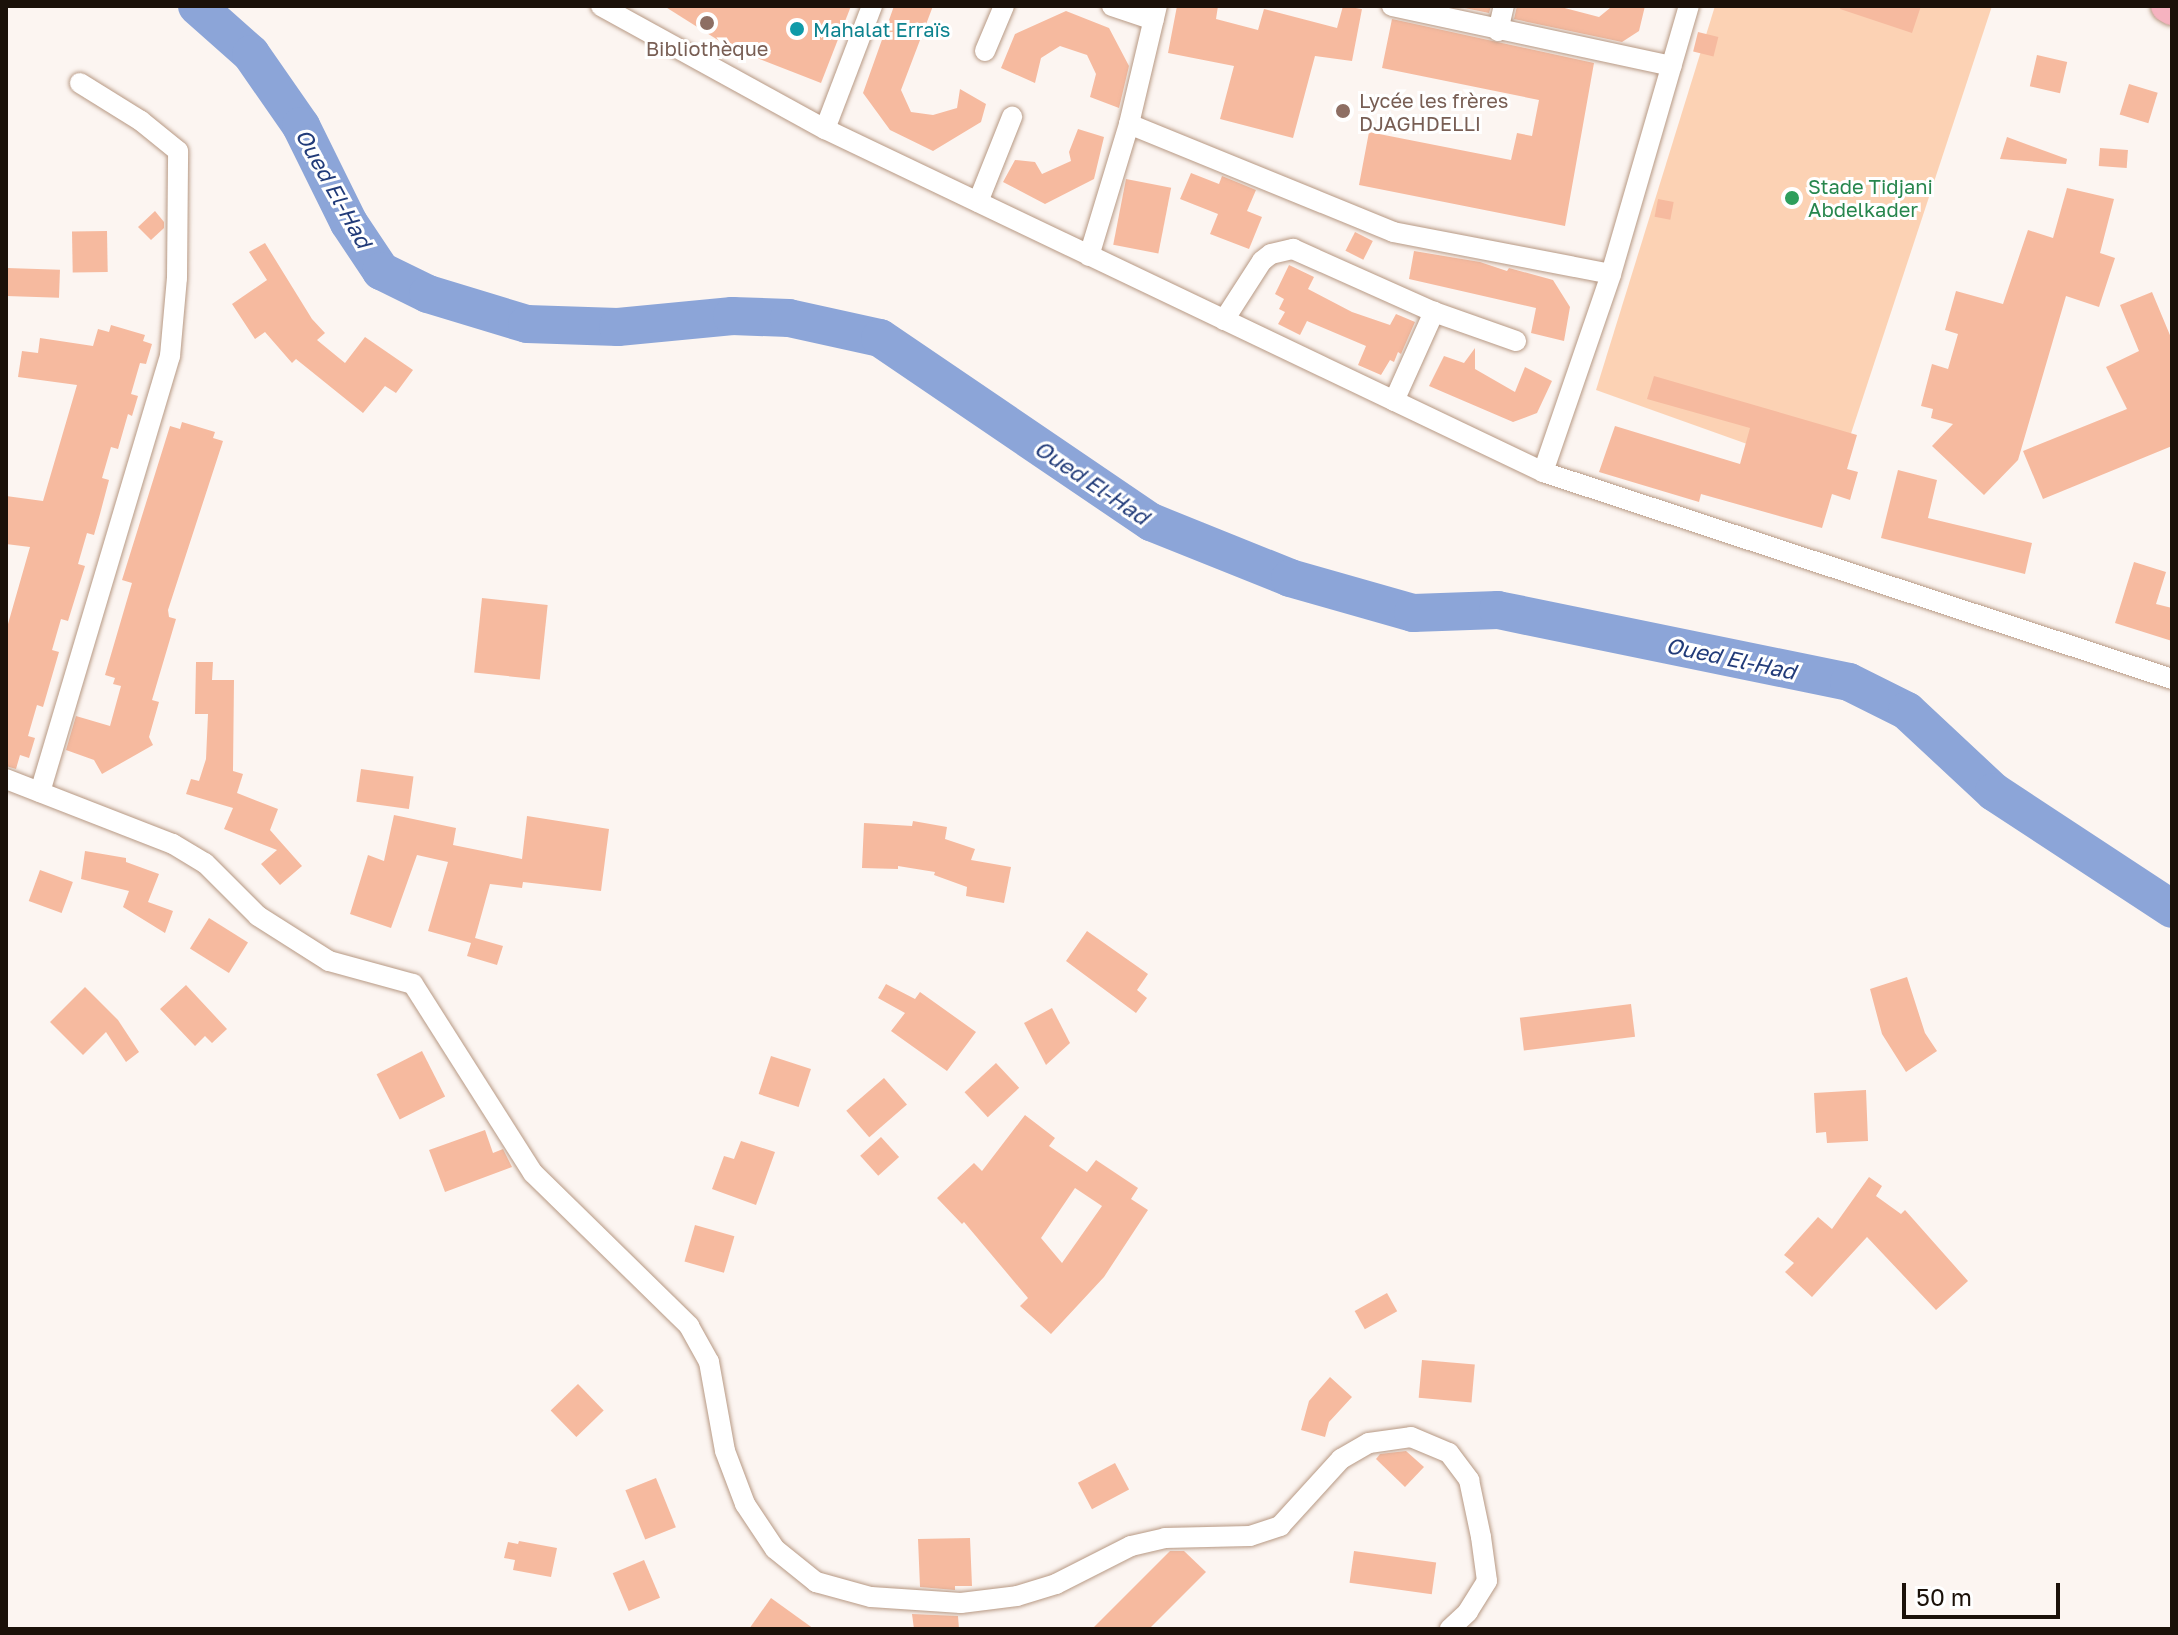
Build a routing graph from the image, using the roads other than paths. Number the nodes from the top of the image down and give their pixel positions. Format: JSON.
{"nodes":[{"id":1,"x":601,"y":6,"type":"edge"},
{"id":2,"x":872,"y":6,"type":"edge"},
{"id":3,"x":1004,"y":6,"type":"edge"},
{"id":4,"x":1112,"y":6,"type":"edge"},
{"id":5,"x":1393,"y":6,"type":"edge"},
{"id":6,"x":1504,"y":6,"type":"edge"},
{"id":7,"x":1689,"y":6,"type":"edge"},
{"id":8,"x":1156,"y":13,"type":"edge"},
{"id":9,"x":1498,"y":31,"type":"junction"},
{"id":10,"x":985,"y":51,"type":"dead end"},
{"id":11,"x":1672,"y":66,"type":"junction"},
{"id":12,"x":80,"y":83,"type":"dead end"},
{"id":13,"x":1012,"y":117,"type":"dead end"},
{"id":14,"x":1129,"y":124,"type":"junction"},
{"id":15,"x":825,"y":129,"type":"junction"},
{"id":16,"x":978,"y":202,"type":"junction"},
{"id":17,"x":1089,"y":256,"type":"junction"},
{"id":18,"x":1611,"y":274,"type":"junction"},
{"id":19,"x":1434,"y":312,"type":"junction"},
{"id":20,"x":1224,"y":320,"type":"junction"},
{"id":21,"x":1516,"y":341,"type":"dead end"},
{"id":22,"x":1394,"y":401,"type":"junction"},
{"id":23,"x":1543,"y":472,"type":"junction"},
{"id":24,"x":2172,"y":679,"type":"edge"},
{"id":25,"x":6,"y":779,"type":"edge"},
{"id":26,"x":40,"y":792,"type":"junction"},
{"id":27,"x":1450,"y":1629,"type":"edge"}],
"edges":[{"from":1,"to":15,"type":"street"},
{"from":2,"to":15,"type":"street"},
{"from":3,"to":10,"type":"street"},
{"from":4,"to":8,"type":"street"},
{"from":5,"to":9,"type":"street"},
{"from":6,"to":9,"type":"street"},
{"from":7,"to":11,"type":"street"},
{"from":8,"to":14,"type":"street"},
{"from":9,"to":11,"type":"street"},
{"from":11,"to":18,"type":"street"},
{"from":12,"to":26,"type":"street"},
{"from":13,"to":16,"type":"street"},
{"from":14,"to":17,"type":"street"},
{"from":14,"to":18,"type":"street"},
{"from":15,"to":16,"type":"street"},
{"from":16,"to":17,"type":"street"},
{"from":17,"to":20,"type":"street"},
{"from":18,"to":23,"type":"street"},
{"from":19,"to":20,"type":"street"},
{"from":19,"to":21,"type":"street"},
{"from":19,"to":22,"type":"street"},
{"from":20,"to":22,"type":"street"},
{"from":22,"to":23,"type":"street"},
{"from":23,"to":24,"type":"street"},
{"from":25,"to":26,"type":"street"},
{"from":26,"to":27,"type":"street"}]}
